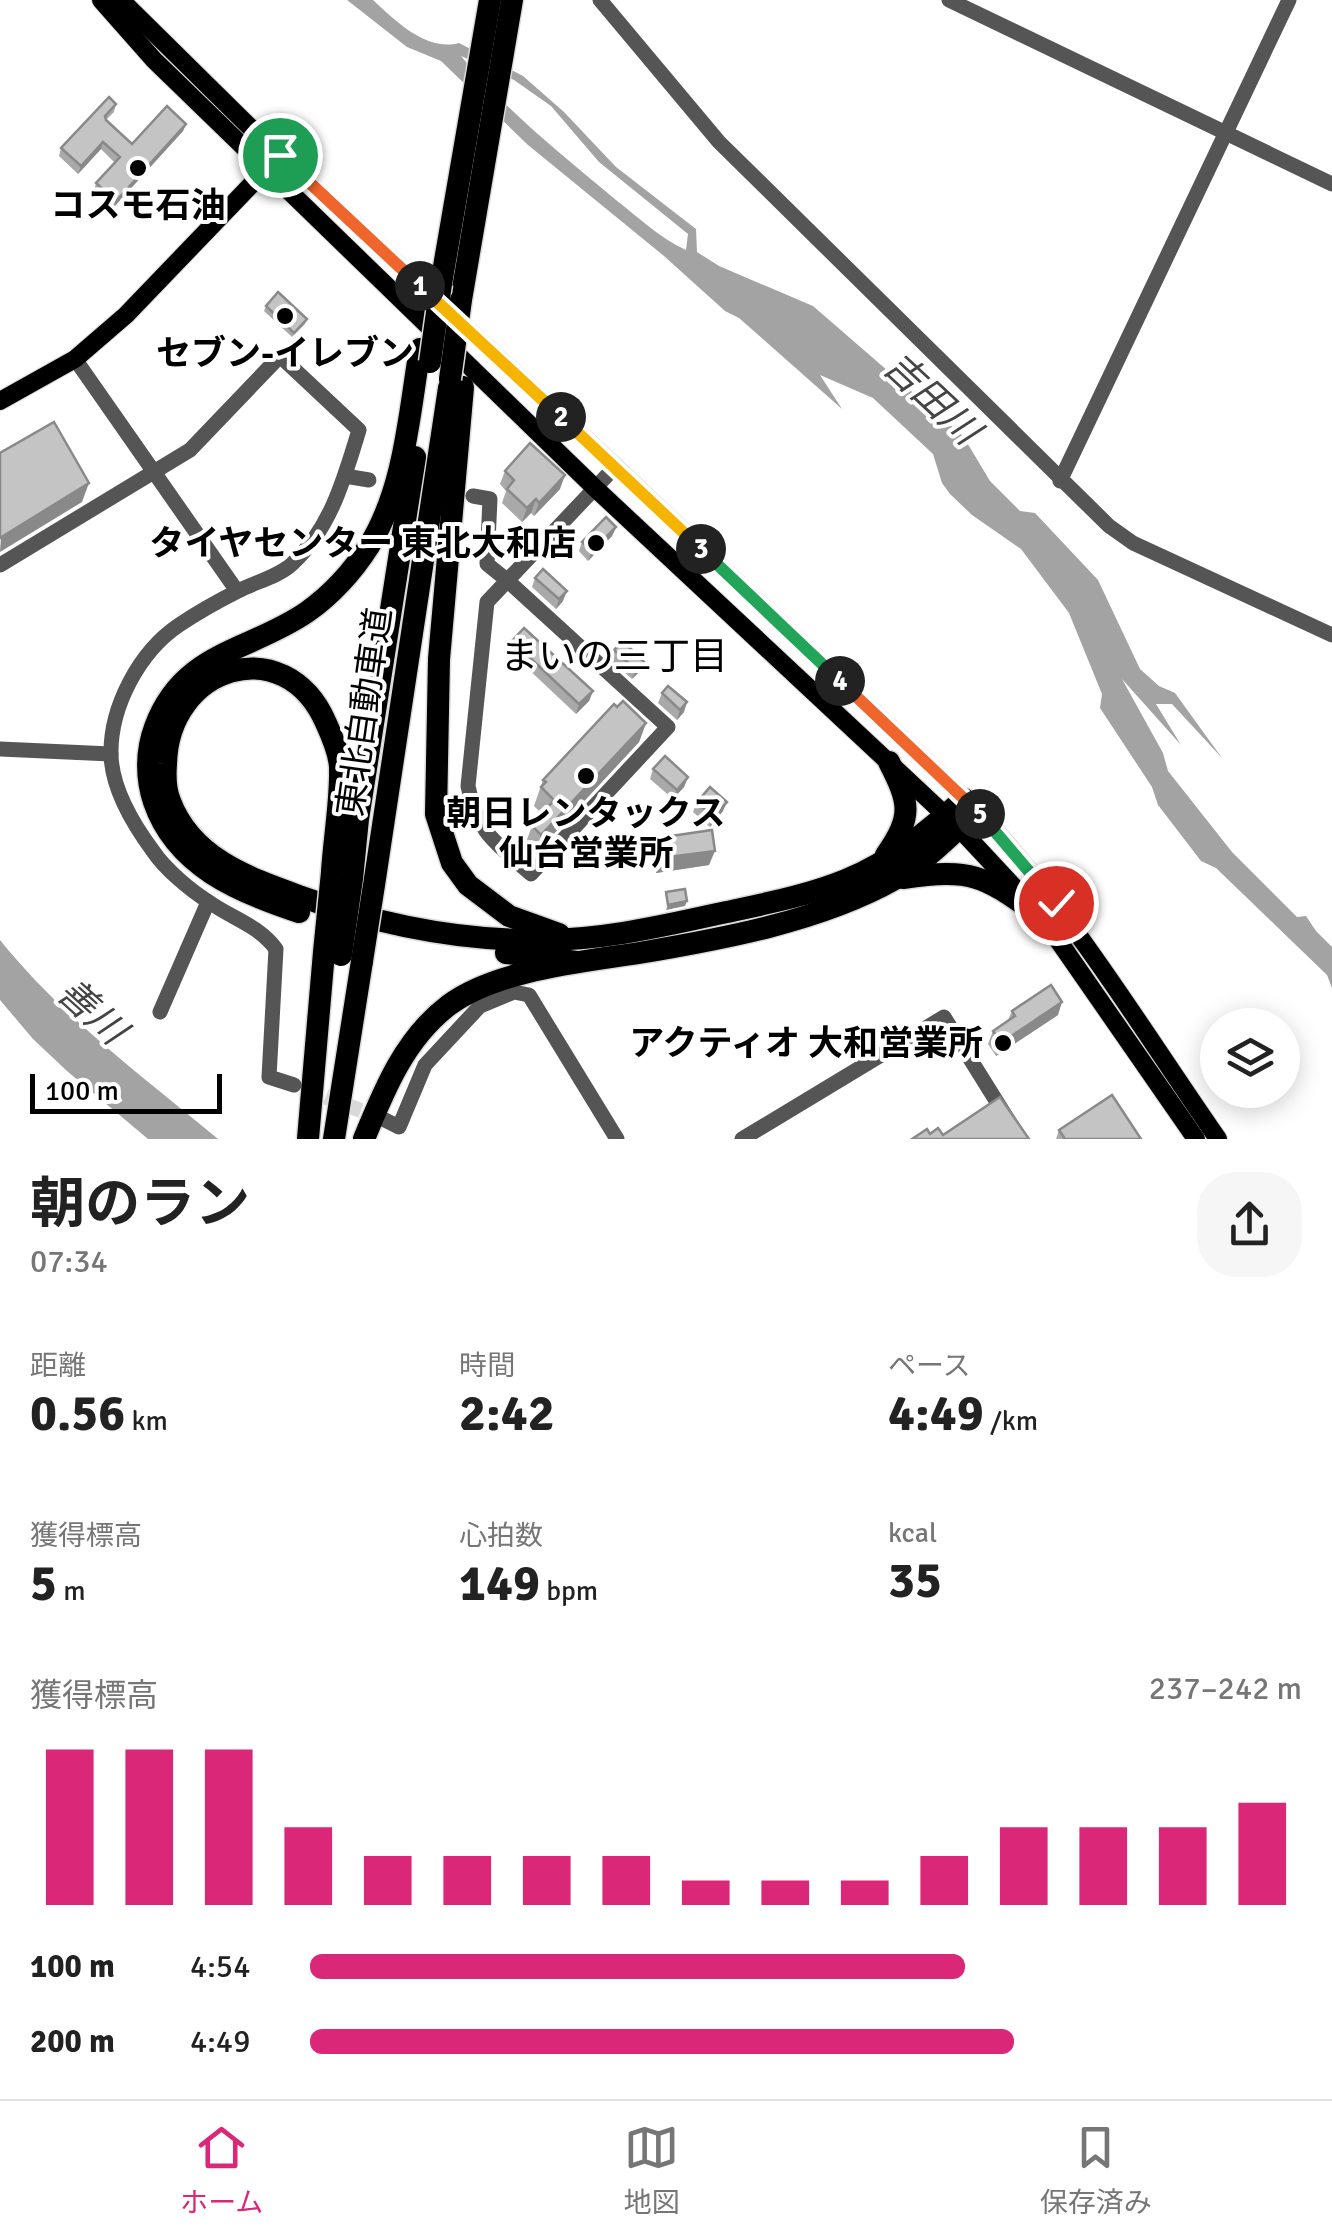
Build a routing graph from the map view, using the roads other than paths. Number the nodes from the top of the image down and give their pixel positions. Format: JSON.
{"nodes":[{"id":1,"x":102,"y":0,"type":"edge"},
{"id":2,"x":120,"y":0,"type":"edge"},
{"id":3,"x":600,"y":0,"type":"edge"},
{"id":4,"x":948,"y":0,"type":"edge"},
{"id":5,"x":1289,"y":0,"type":"edge"},
{"id":6,"x":504,"y":4,"type":"edge"},
{"id":7,"x":1226,"y":134,"type":"junction"},
{"id":8,"x":273,"y":162,"type":"junction"},
{"id":9,"x":1332,"y":184,"type":"edge"},
{"id":10,"x":425,"y":355,"type":"junction"},
{"id":11,"x":75,"y":359,"type":"junction"},
{"id":12,"x":457,"y":383,"type":"junction"},
{"id":13,"x":0,"y":401,"type":"edge"},
{"id":14,"x":615,"y":467,"type":"junction"},
{"id":15,"x":154,"y":473,"type":"junction"},
{"id":16,"x":345,"y":476,"type":"junction"},
{"id":17,"x":369,"y":480,"type":"dead end"},
{"id":18,"x":1060,"y":481,"type":"junction"},
{"id":19,"x":596,"y":488,"type":"junction"},
{"id":20,"x":473,"y":496,"type":"dead end"},
{"id":21,"x":0,"y":565,"type":"edge"},
{"id":22,"x":508,"y":581,"type":"junction"},
{"id":23,"x":237,"y":591,"type":"junction"},
{"id":24,"x":1332,"y":635,"type":"edge"},
{"id":25,"x":0,"y":750,"type":"edge"},
{"id":26,"x":111,"y":754,"type":"junction"},
{"id":27,"x":890,"y":762,"type":"junction"},
{"id":28,"x":970,"y":805,"type":"junction"},
{"id":29,"x":952,"y":821,"type":"junction"},
{"id":30,"x":888,"y":871,"type":"junction"},
{"id":31,"x":352,"y":879,"type":"junction"},
{"id":32,"x":208,"y":902,"type":"junction"},
{"id":33,"x":1042,"y":917,"type":"junction"},
{"id":34,"x":572,"y":938,"type":"junction"},
{"id":35,"x":342,"y":956,"type":"junction"},
{"id":36,"x":577,"y":962,"type":"junction"},
{"id":37,"x":160,"y":1012,"type":"dead end"},
{"id":38,"x":294,"y":1085,"type":"tunnel mouth"},
{"id":39,"x":385,"y":1120,"type":"dead end"},
{"id":40,"x":311,"y":1139,"type":"edge"},
{"id":41,"x":334,"y":1139,"type":"edge"},
{"id":42,"x":364,"y":1139,"type":"edge"},
{"id":43,"x":617,"y":1139,"type":"edge"},
{"id":44,"x":742,"y":1139,"type":"edge"},
{"id":45,"x":1020,"y":1139,"type":"edge"},
{"id":46,"x":1196,"y":1139,"type":"edge"},
{"id":47,"x":1218,"y":1139,"type":"edge"}],
"edges":[{"from":1,"to":8,"type":"main road"},
{"from":2,"to":8,"type":"main road"},
{"from":3,"to":18,"type":"street"},
{"from":4,"to":7,"type":"street"},
{"from":5,"to":7,"type":"street"},
{"from":6,"to":10,"type":"highway","name":"東北自動車道","bridge":true},
{"from":6,"to":12,"type":"highway","name":"東北自動車道","bridge":true},
{"from":7,"to":9,"type":"street"},
{"from":7,"to":18,"type":"street"},
{"from":8,"to":11,"type":"main road"},
{"from":8,"to":14,"type":"main road"},
{"from":8,"to":19,"type":"main road"},
{"from":10,"to":31,"type":"highway","name":"東北自動車道"},
{"from":10,"to":36,"type":"highway"},
{"from":11,"to":13,"type":"main road"},
{"from":11,"to":15,"type":"street"},
{"from":12,"to":31,"type":"highway","name":"東北自動車道"},
{"from":12,"to":34,"type":"highway"},
{"from":14,"to":19,"type":"street"},
{"from":14,"to":28,"type":"main road"},
{"from":15,"to":16,"type":"street"},
{"from":15,"to":21,"type":"street"},
{"from":15,"to":23,"type":"street"},
{"from":16,"to":17,"type":"street"},
{"from":16,"to":23,"type":"street"},
{"from":18,"to":24,"type":"street"},
{"from":19,"to":22,"type":"street"},
{"from":19,"to":27,"type":"main road"},
{"from":20,"to":22,"type":"street"},
{"from":22,"to":22,"type":"street"},
{"from":23,"to":26,"type":"street"},
{"from":25,"to":26,"type":"street"},
{"from":26,"to":32,"type":"street"},
{"from":27,"to":29,"type":"main road"},
{"from":27,"to":30,"type":"highway"},
{"from":28,"to":29,"type":"highway"},
{"from":28,"to":47,"type":"main road"},
{"from":29,"to":30,"type":"highway"},
{"from":29,"to":33,"type":"main road"},
{"from":30,"to":33,"type":"highway"},
{"from":30,"to":34,"type":"highway"},
{"from":30,"to":36,"type":"highway"},
{"from":31,"to":34,"type":"highway"},
{"from":31,"to":35,"type":"highway","name":"東北自動車道","bridge":true},
{"from":31,"to":35,"type":"highway","bridge":true},
{"from":32,"to":37,"type":"street"},
{"from":32,"to":38,"type":"street"},
{"from":33,"to":46,"type":"main road"},
{"from":35,"to":40,"type":"highway","name":"東北自動車道"},
{"from":35,"to":41,"type":"highway","name":"東北自動車道"},
{"from":36,"to":42,"type":"highway"},
{"from":39,"to":43,"type":"street"},
{"from":44,"to":45,"type":"street"}]}
